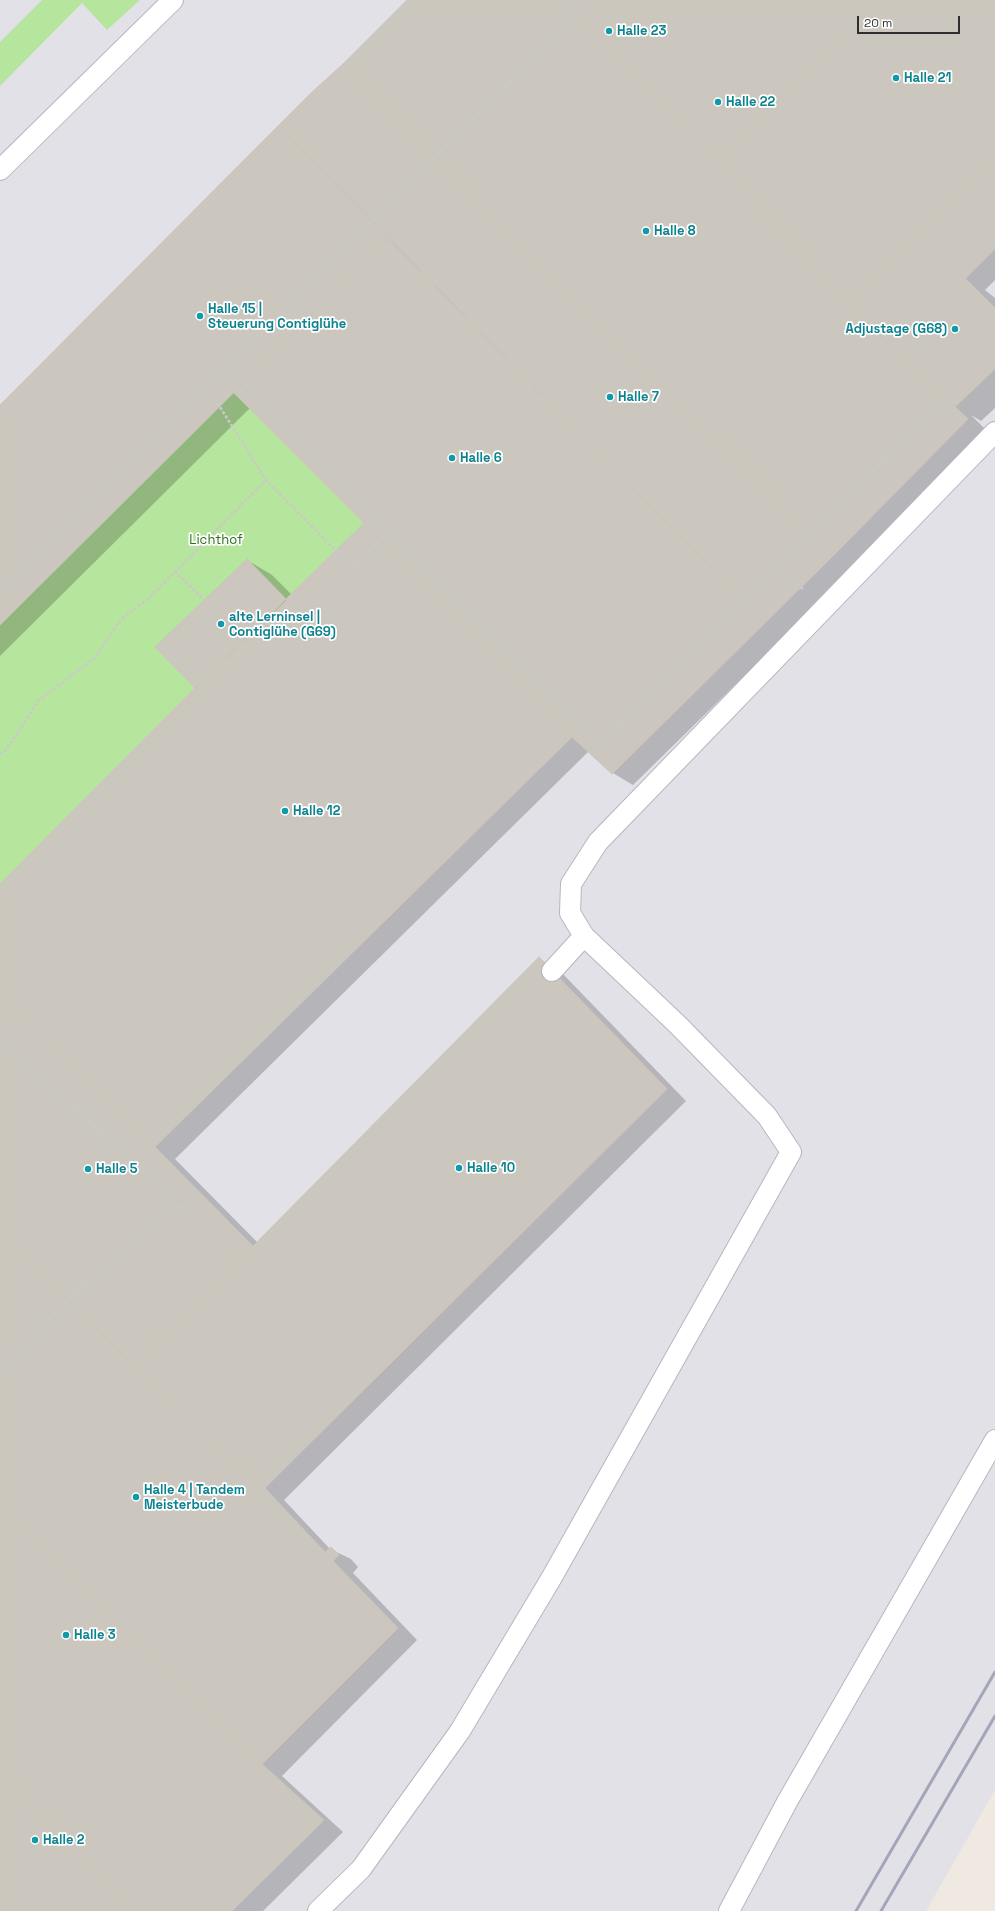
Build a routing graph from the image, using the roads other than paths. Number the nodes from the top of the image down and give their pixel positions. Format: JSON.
{"nodes":[{"id":1,"x":173,"y":0,"type":"edge"},
{"id":2,"x":0,"y":170,"type":"edge"},
{"id":3,"x":995,"y":432,"type":"edge"},
{"id":4,"x":584,"y":936,"type":"junction"},
{"id":5,"x":552,"y":971,"type":"dead end"},
{"id":6,"x":995,"y":1440,"type":"edge"},
{"id":7,"x":318,"y":1911,"type":"edge"},
{"id":8,"x":729,"y":1911,"type":"edge"}],
"edges":[{"from":1,"to":2,"type":"lane"},
{"from":3,"to":4,"type":"lane"},
{"from":4,"to":5,"type":"lane"},
{"from":4,"to":7,"type":"lane"},
{"from":6,"to":8,"type":"lane"}]}
